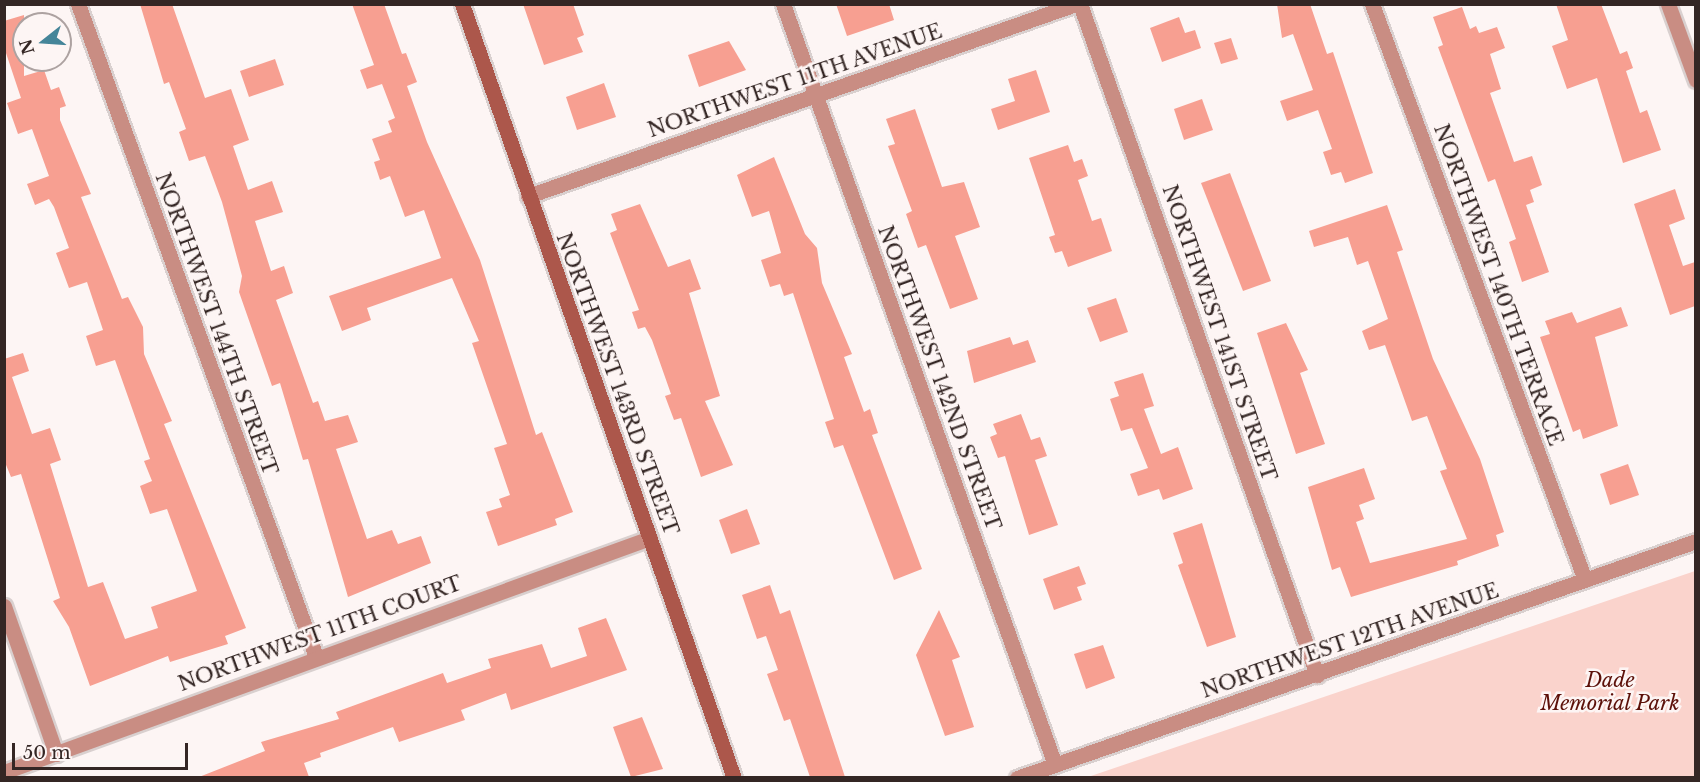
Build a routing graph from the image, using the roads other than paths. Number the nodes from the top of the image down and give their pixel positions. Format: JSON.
{"nodes":[{"id":1,"x":78,"y":4,"type":"edge"},
{"id":2,"x":462,"y":4,"type":"edge"},
{"id":3,"x":783,"y":4,"type":"edge"},
{"id":4,"x":1078,"y":4,"type":"edge"},
{"id":5,"x":1372,"y":4,"type":"edge"},
{"id":6,"x":1668,"y":4,"type":"edge"},
{"id":7,"x":1695,"y":80,"type":"edge"},
{"id":8,"x":816,"y":96,"type":"junction"},
{"id":9,"x":528,"y":196,"type":"junction"},
{"id":10,"x":650,"y":538,"type":"junction"},
{"id":11,"x":1695,"y":541,"type":"edge"},
{"id":12,"x":1585,"y":580,"type":"junction"},
{"id":13,"x":4,"y":606,"type":"edge"},
{"id":14,"x":316,"y":657,"type":"junction"},
{"id":15,"x":1317,"y":675,"type":"junction"},
{"id":16,"x":56,"y":754,"type":"junction"},
{"id":17,"x":1055,"y":765,"type":"junction"},
{"id":18,"x":4,"y":772,"type":"edge"},
{"id":19,"x":734,"y":777,"type":"edge"},
{"id":20,"x":1017,"y":777,"type":"edge"}],
"edges":[{"from":1,"to":14,"type":"street","name":"NORTHWEST 144TH STREET"},
{"from":2,"to":9,"type":"street","name":"NORTHWEST 143RD STREET"},
{"from":3,"to":8,"type":"street","name":"NORTHWEST 142ND STREET"},
{"from":4,"to":8,"type":"street","name":"NORTHWEST 11TH AVENUE"},
{"from":4,"to":15,"type":"street","name":"NORTHWEST 141ST STREET"},
{"from":5,"to":12,"type":"street","name":"NORTHWEST 140TH TERRACE"},
{"from":6,"to":7,"type":"street"},
{"from":8,"to":9,"type":"street","name":"NORTHWEST 11TH AVENUE"},
{"from":8,"to":17,"type":"street","name":"NORTHWEST 142ND STREET"},
{"from":9,"to":10,"type":"street","name":"NORTHWEST 143RD STREET"},
{"from":10,"to":14,"type":"street","name":"NORTHWEST 11TH COURT"},
{"from":10,"to":19,"type":"street","name":"NORTHWEST 143RD STREET"},
{"from":11,"to":12,"type":"street","name":"NORTHWEST 12TH AVENUE"},
{"from":12,"to":15,"type":"street","name":"NORTHWEST 12TH AVENUE"},
{"from":13,"to":16,"type":"street"},
{"from":14,"to":16,"type":"street","name":"NORTHWEST 11TH COURT"},
{"from":15,"to":17,"type":"street","name":"NORTHWEST 12TH AVENUE"},
{"from":16,"to":18,"type":"street","name":"NORTHWEST 11TH COURT"},
{"from":17,"to":20,"type":"street","name":"NORTHWEST 12TH AVENUE"}]}
